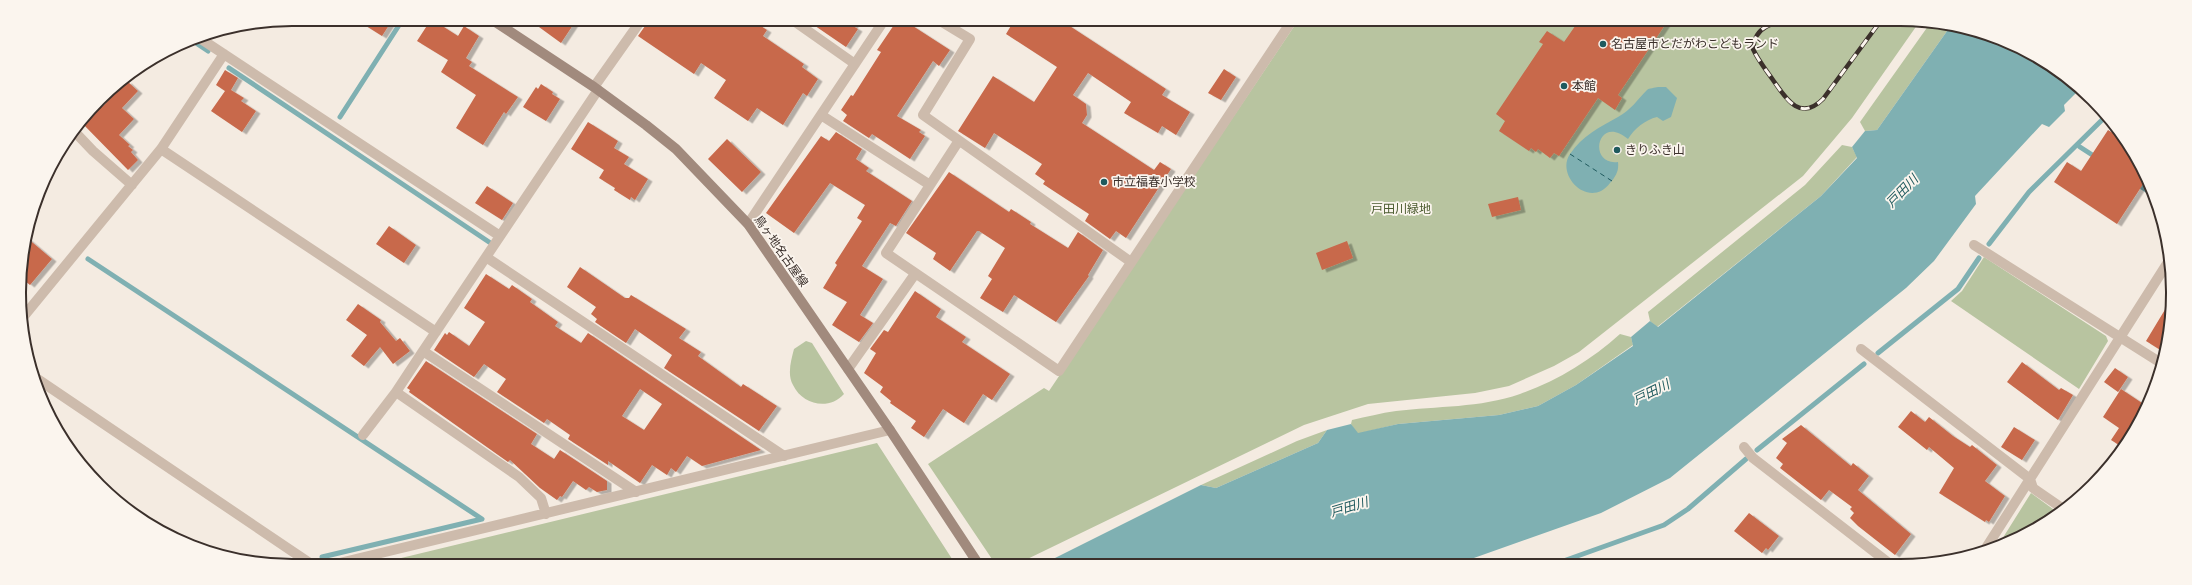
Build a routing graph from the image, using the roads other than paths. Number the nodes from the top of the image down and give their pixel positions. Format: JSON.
{"nodes":[{"id":1,"x":502,"y":26,"type":"edge"},
{"id":2,"x":637,"y":26,"type":"edge"},
{"id":3,"x":801,"y":26,"type":"edge"},
{"id":4,"x":880,"y":26,"type":"edge"},
{"id":5,"x":949,"y":26,"type":"edge"},
{"id":6,"x":1288,"y":26,"type":"edge"},
{"id":7,"x":204,"y":41,"type":"edge"},
{"id":8,"x":224,"y":54,"type":"junction"},
{"id":9,"x":855,"y":64,"type":"junction"},
{"id":10,"x":596,"y":89,"type":"junction"},
{"id":11,"x":821,"y":115,"type":"junction"},
{"id":12,"x":78,"y":135,"type":"edge"},
{"id":13,"x":958,"y":142,"type":"junction"},
{"id":14,"x":161,"y":149,"type":"junction"},
{"id":15,"x":132,"y":184,"type":"junction"},
{"id":16,"x":930,"y":185,"type":"junction"},
{"id":17,"x":748,"y":224,"type":"junction"},
{"id":18,"x":500,"y":236,"type":"junction"},
{"id":19,"x":1974,"y":245,"type":"dead end"},
{"id":20,"x":486,"y":257,"type":"junction"},
{"id":21,"x":1131,"y":262,"type":"junction"},
{"id":22,"x":2165,"y":268,"type":"edge"},
{"id":23,"x":915,"y":274,"type":"junction"},
{"id":24,"x":27,"y":312,"type":"edge"},
{"id":25,"x":436,"y":332,"type":"junction"},
{"id":26,"x":2121,"y":337,"type":"junction"},
{"id":27,"x":1862,"y":349,"type":"dead end"},
{"id":28,"x":423,"y":351,"type":"junction"},
{"id":29,"x":2157,"y":360,"type":"edge"},
{"id":30,"x":848,"y":369,"type":"junction"},
{"id":31,"x":41,"y":382,"type":"edge"},
{"id":32,"x":396,"y":392,"type":"junction"},
{"id":33,"x":890,"y":430,"type":"junction"},
{"id":34,"x":363,"y":435,"type":"dead end"},
{"id":35,"x":1744,"y":447,"type":"dead end"},
{"id":36,"x":784,"y":456,"type":"junction"},
{"id":37,"x":2030,"y":479,"type":"junction"},
{"id":38,"x":636,"y":492,"type":"junction"},
{"id":39,"x":2059,"y":506,"type":"edge"},
{"id":40,"x":546,"y":514,"type":"junction"},
{"id":41,"x":1989,"y":544,"type":"edge"},
{"id":42,"x":304,"y":559,"type":"edge"},
{"id":43,"x":356,"y":559,"type":"edge"},
{"id":44,"x":975,"y":559,"type":"edge"},
{"id":45,"x":1884,"y":559,"type":"edge"}],
"edges":[{"from":1,"to":10,"type":"main road","name":"鳥ヶ地名古屋線"},
{"from":2,"to":10,"type":"street"},
{"from":3,"to":9,"type":"street"},
{"from":4,"to":9,"type":"street"},
{"from":5,"to":13,"type":"street"},
{"from":6,"to":21,"type":"street"},
{"from":7,"to":8,"type":"street"},
{"from":8,"to":14,"type":"street"},
{"from":8,"to":18,"type":"street"},
{"from":9,"to":11,"type":"street"},
{"from":10,"to":17,"type":"main road","name":"鳥ヶ地名古屋線"},
{"from":10,"to":18,"type":"street"},
{"from":11,"to":16,"type":"street"},
{"from":11,"to":17,"type":"street"},
{"from":12,"to":15,"type":"street"},
{"from":13,"to":16,"type":"street"},
{"from":13,"to":21,"type":"street"},
{"from":14,"to":15,"type":"street"},
{"from":14,"to":25,"type":"street"},
{"from":15,"to":24,"type":"street"},
{"from":16,"to":23,"type":"street"},
{"from":17,"to":30,"type":"main road","name":"鳥ヶ地名古屋線"},
{"from":18,"to":20,"type":"street"},
{"from":19,"to":26,"type":"street"},
{"from":20,"to":25,"type":"street"},
{"from":20,"to":36,"type":"street"},
{"from":21,"to":23,"type":"street"},
{"from":22,"to":26,"type":"street"},
{"from":23,"to":30,"type":"street"},
{"from":25,"to":28,"type":"street"},
{"from":26,"to":29,"type":"street"},
{"from":26,"to":37,"type":"street"},
{"from":27,"to":37,"type":"street"},
{"from":28,"to":32,"type":"street"},
{"from":28,"to":38,"type":"street"},
{"from":30,"to":33,"type":"main road","name":"鳥ヶ地名古屋線"},
{"from":31,"to":42,"type":"street"},
{"from":32,"to":34,"type":"street"},
{"from":32,"to":40,"type":"street"},
{"from":33,"to":36,"type":"street"},
{"from":33,"to":44,"type":"main road","name":"鳥ヶ地名古屋線"},
{"from":35,"to":45,"type":"street"},
{"from":36,"to":38,"type":"street"},
{"from":37,"to":39,"type":"street"},
{"from":37,"to":41,"type":"street"},
{"from":38,"to":40,"type":"street"},
{"from":40,"to":43,"type":"street"}]}
